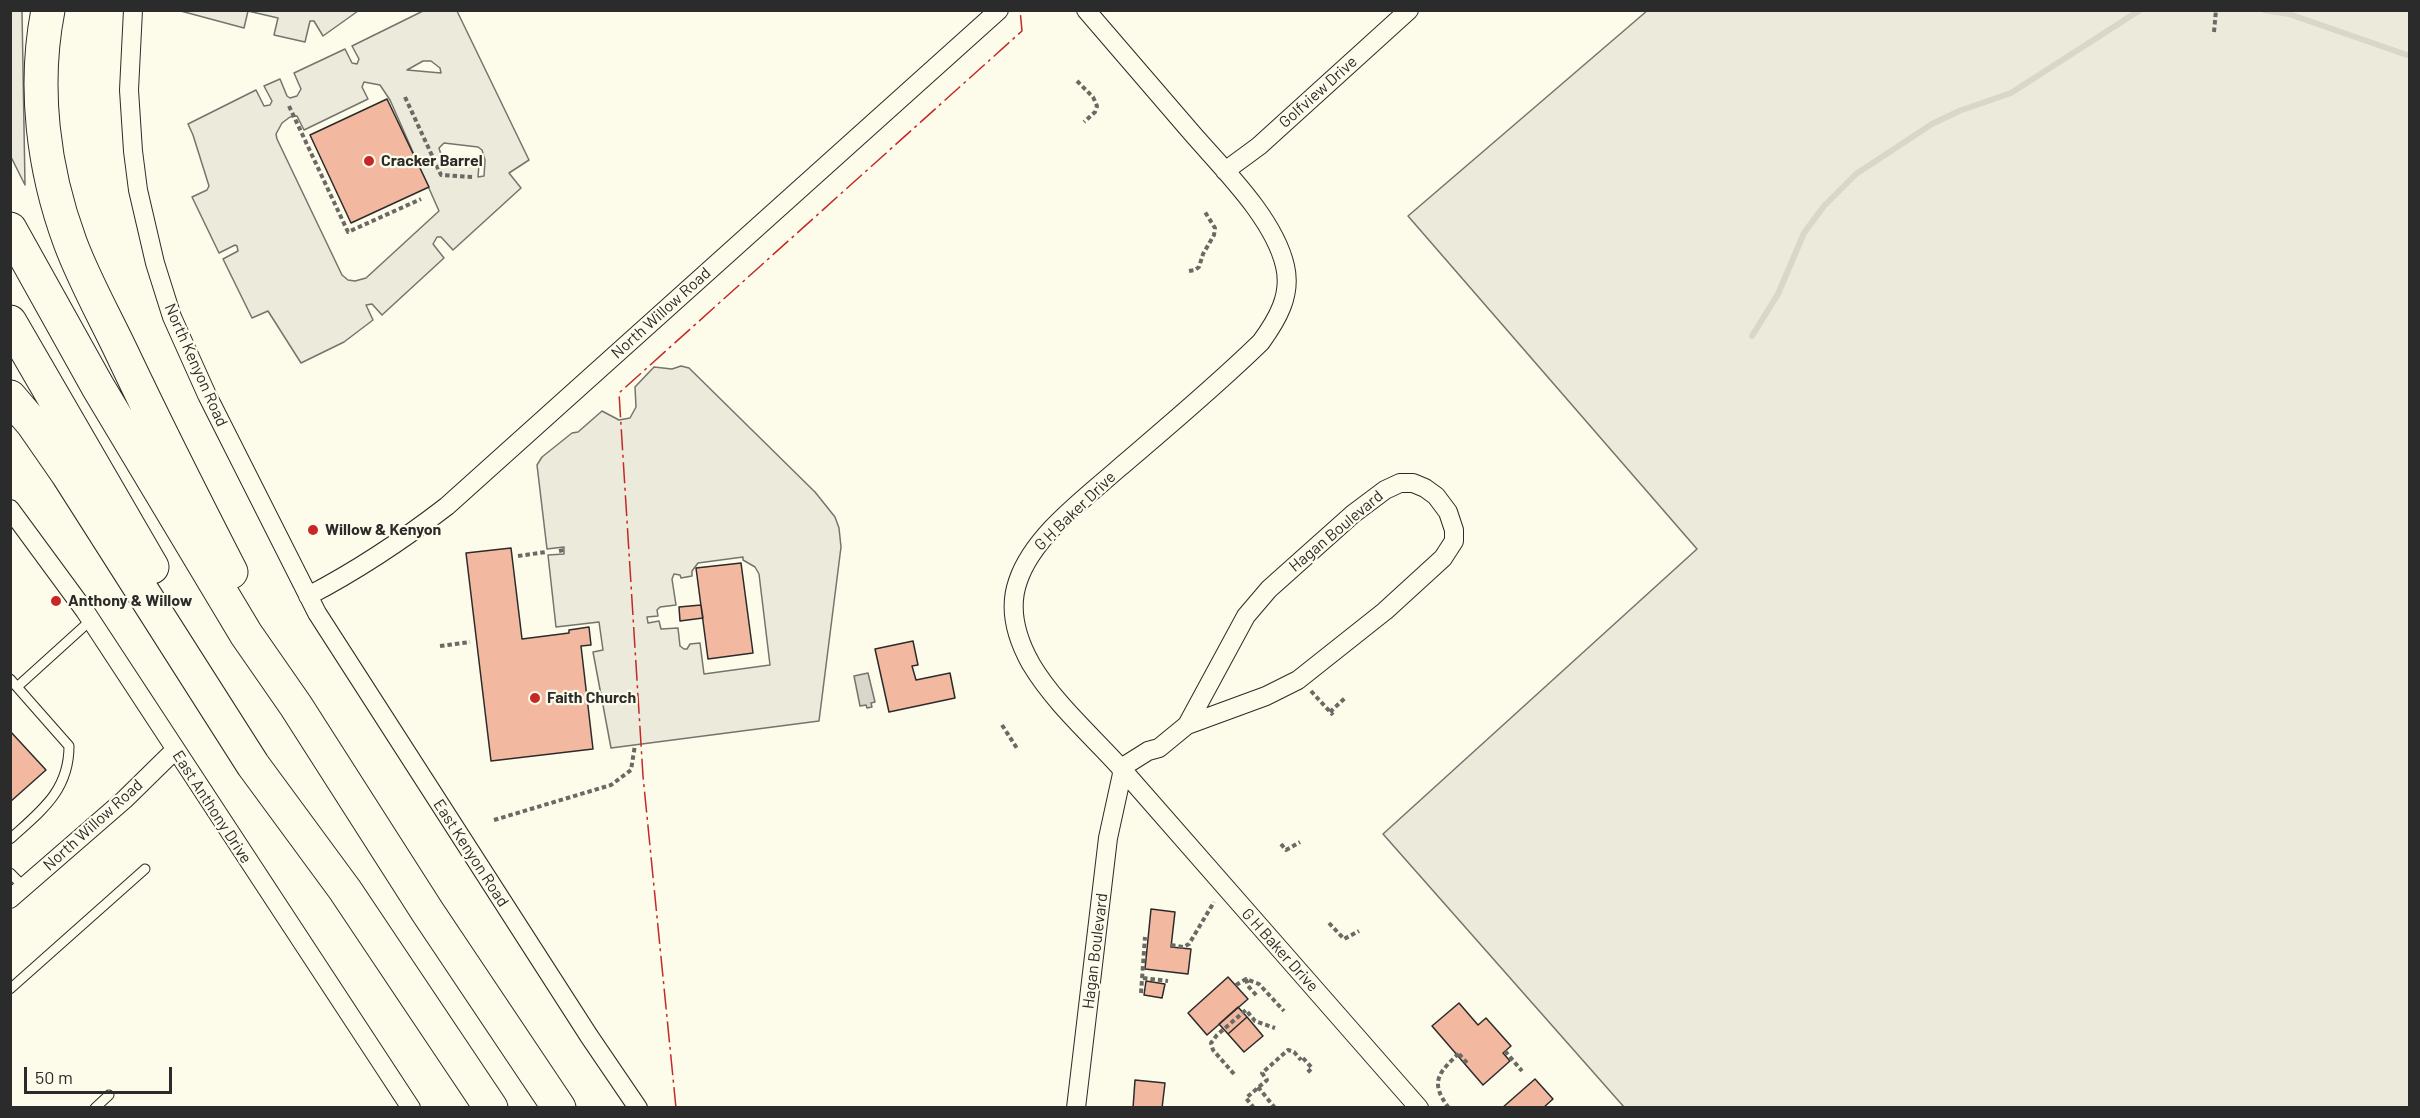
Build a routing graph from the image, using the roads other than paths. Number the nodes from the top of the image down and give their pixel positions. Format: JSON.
{"nodes":[{"id":1,"x":48,"y":10,"type":"edge"},
{"id":2,"x":133,"y":10,"type":"edge"},
{"id":3,"x":999,"y":10,"type":"edge"},
{"id":4,"x":1086,"y":10,"type":"edge"},
{"id":5,"x":1409,"y":10,"type":"edge"},
{"id":6,"x":1225,"y":171,"type":"junction"},
{"id":7,"x":10,"y":229,"type":"edge"},
{"id":8,"x":10,"y":322,"type":"edge"},
{"id":9,"x":10,"y":397,"type":"edge"},
{"id":10,"x":10,"y":509,"type":"edge"},
{"id":11,"x":308,"y":596,"type":"junction"},
{"id":12,"x":91,"y":620,"type":"junction"},
{"id":13,"x":14,"y":683,"type":"edge"},
{"id":14,"x":296,"y":706,"type":"junction"},
{"id":15,"x":1188,"y":725,"type":"junction"},
{"id":16,"x":175,"y":750,"type":"junction"},
{"id":17,"x":1121,"y":768,"type":"junction"},
{"id":18,"x":10,"y":839,"type":"edge"},
{"id":19,"x":145,"y":869,"type":"dead end"},
{"id":20,"x":10,"y":873,"type":"edge"},
{"id":21,"x":345,"y":890,"type":"junction"},
{"id":22,"x":17,"y":893,"type":"edge"},
{"id":23,"x":10,"y":989,"type":"edge"},
{"id":24,"x":109,"y":1095,"type":"dead end"},
{"id":25,"x":95,"y":1107,"type":"edge"},
{"id":26,"x":411,"y":1107,"type":"edge"},
{"id":27,"x":491,"y":1107,"type":"edge"},
{"id":28,"x":559,"y":1107,"type":"edge"},
{"id":29,"x":638,"y":1107,"type":"edge"},
{"id":30,"x":1076,"y":1107,"type":"edge"},
{"id":31,"x":1419,"y":1107,"type":"edge"}],
"edges":[{"from":1,"to":14,"type":"highway"},
{"from":2,"to":11,"type":"street","name":"North Kenyon Road"},
{"from":3,"to":11,"type":"street","name":"North Willow Road"},
{"from":4,"to":6,"type":"street","name":"G H Baker Drive"},
{"from":5,"to":6,"type":"street","name":"Golfview Drive"},
{"from":6,"to":17,"type":"street","name":"G H Baker Drive"},
{"from":7,"to":14,"type":"highway"},
{"from":8,"to":21,"type":"highway"},
{"from":9,"to":21,"type":"highway"},
{"from":10,"to":12,"type":"street","name":"East Anthony Drive"},
{"from":11,"to":29,"type":"street","name":"East Kenyon Road"},
{"from":12,"to":13,"type":"lane"},
{"from":12,"to":16,"type":"street","name":"East Anthony Drive"},
{"from":13,"to":18,"type":"lane"},
{"from":14,"to":28,"type":"highway"},
{"from":15,"to":15,"type":"street","name":"Hagan Boulevard"},
{"from":15,"to":17,"type":"street","name":"Hagan Boulevard"},
{"from":16,"to":22,"type":"street","name":"North Willow Road"},
{"from":16,"to":26,"type":"street","name":"East Anthony Drive"},
{"from":17,"to":30,"type":"street","name":"Hagan Boulevard"},
{"from":17,"to":31,"type":"street","name":"G H Baker Drive"},
{"from":19,"to":23,"type":"lane"},
{"from":20,"to":22,"type":"lane"},
{"from":21,"to":27,"type":"highway"},
{"from":24,"to":25,"type":"lane"}]}
